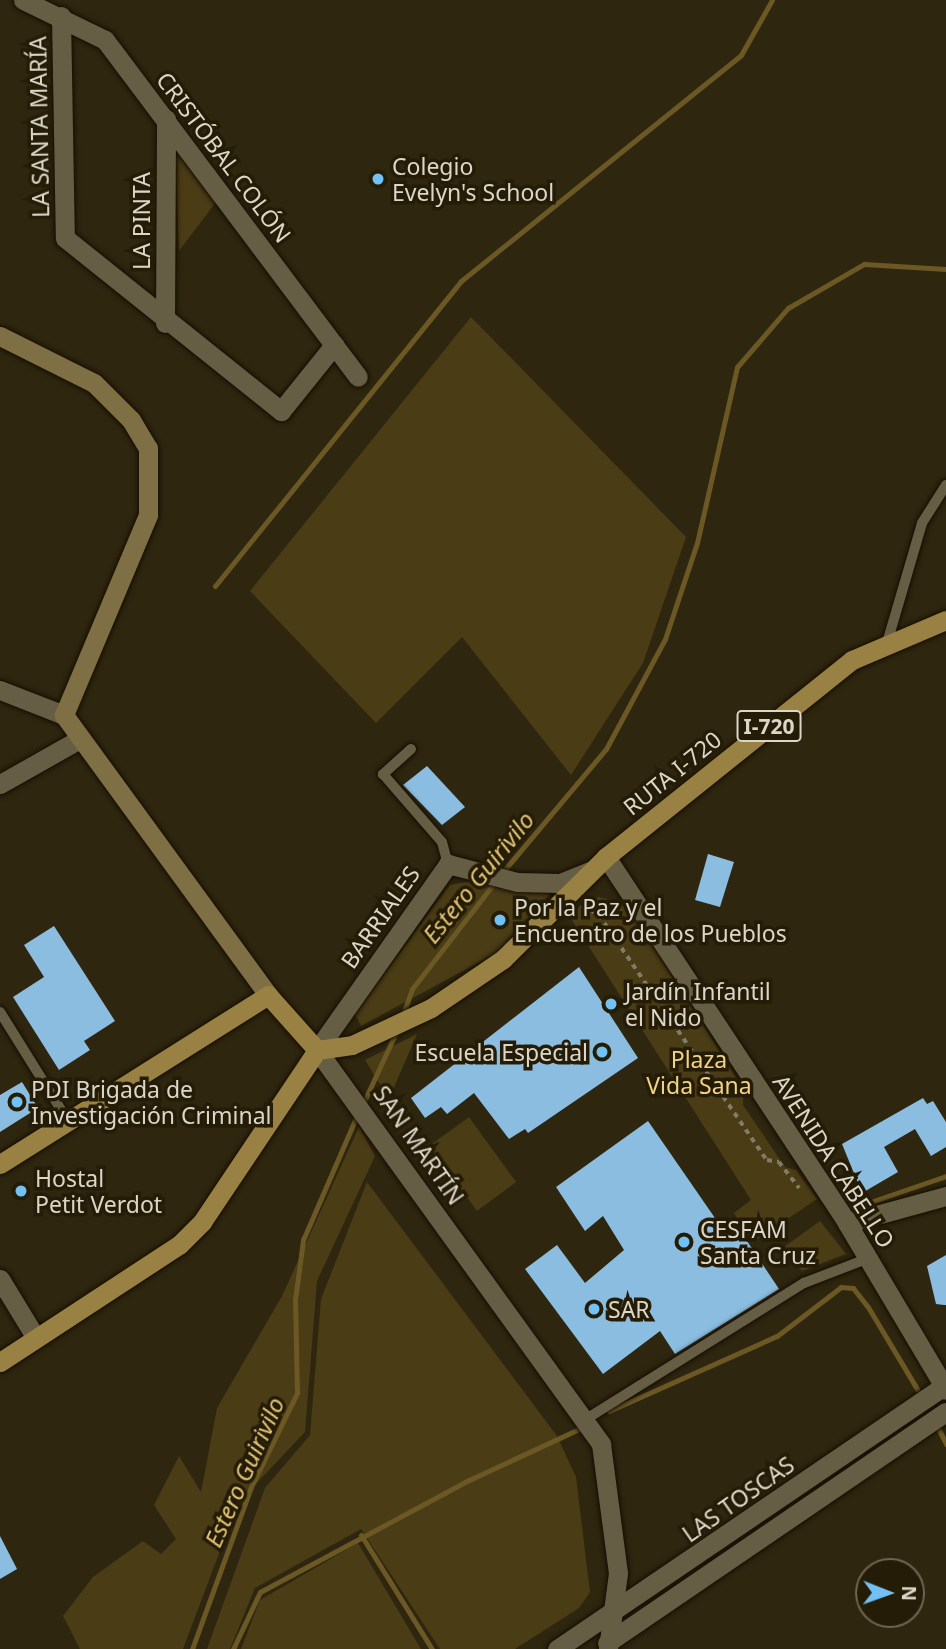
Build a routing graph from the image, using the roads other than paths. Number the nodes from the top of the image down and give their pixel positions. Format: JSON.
{"nodes":[{"id":1,"x":36,"y":2,"type":"edge"},
{"id":2,"x":61,"y":16,"type":"junction"},
{"id":3,"x":166,"y":119,"type":"junction"},
{"id":4,"x":165,"y":323,"type":"junction"},
{"id":5,"x":0,"y":336,"type":"edge"},
{"id":6,"x":334,"y":345,"type":"junction"},
{"id":7,"x":358,"y":377,"type":"dead end"},
{"id":8,"x":946,"y":485,"type":"edge"},
{"id":9,"x":946,"y":620,"type":"edge"},
{"id":10,"x":887,"y":643,"type":"junction"},
{"id":11,"x":0,"y":690,"type":"edge"},
{"id":12,"x":64,"y":715,"type":"junction"},
{"id":13,"x":78,"y":740,"type":"junction"},
{"id":14,"x":411,"y":749,"type":"dead end"},
{"id":15,"x":0,"y":784,"type":"edge"},
{"id":16,"x":606,"y":857,"type":"junction"},
{"id":17,"x":448,"y":864,"type":"junction"},
{"id":18,"x":590,"y":872,"type":"junction"},
{"id":19,"x":268,"y":995,"type":"junction"},
{"id":20,"x":0,"y":1012,"type":"edge"},
{"id":21,"x":317,"y":1050,"type":"junction"},
{"id":22,"x":68,"y":1121,"type":"junction"},
{"id":23,"x":0,"y":1164,"type":"edge"},
{"id":24,"x":946,"y":1196,"type":"edge"},
{"id":25,"x":848,"y":1223,"type":"junction"},
{"id":26,"x":869,"y":1258,"type":"junction"},
{"id":27,"x":0,"y":1279,"type":"edge"},
{"id":28,"x":36,"y":1338,"type":"junction"},
{"id":29,"x":0,"y":1362,"type":"edge"},
{"id":30,"x":945,"y":1387,"type":"edge"},
{"id":31,"x":946,"y":1412,"type":"edge"},
{"id":32,"x":586,"y":1419,"type":"junction"},
{"id":33,"x":616,"y":1612,"type":"junction"},
{"id":34,"x":605,"y":1646,"type":"edge"},
{"id":35,"x":558,"y":1649,"type":"edge"}],
"edges":[{"from":1,"to":2,"type":"street","name":"CRISTÓBAL COLÓN"},
{"from":2,"to":3,"type":"street","name":"CRISTÓBAL COLÓN"},
{"from":2,"to":4,"type":"street","name":"LA SANTA MARÍA"},
{"from":3,"to":4,"type":"street","name":"LA PINTA"},
{"from":3,"to":6,"type":"street","name":"CRISTÓBAL COLÓN"},
{"from":4,"to":6,"type":"street"},
{"from":5,"to":12,"type":"main road"},
{"from":6,"to":7,"type":"street","name":"CRISTÓBAL COLÓN"},
{"from":8,"to":10,"type":"lane"},
{"from":9,"to":10,"type":"main road","name":"RUTA I-720","number":"I-720"},
{"from":10,"to":16,"type":"main road","name":"RUTA I-720","number":"I-720"},
{"from":11,"to":12,"type":"street"},
{"from":12,"to":13,"type":"main road","name":"SAN MARTÍN"},
{"from":13,"to":15,"type":"street"},
{"from":13,"to":19,"type":"main road","name":"SAN MARTÍN"},
{"from":14,"to":17,"type":"lane"},
{"from":16,"to":18,"type":"main road","number":"I-720"},
{"from":16,"to":25,"type":"street","name":"AVENIDA CABELLO"},
{"from":17,"to":18,"type":"street","name":"BARRIALES"},
{"from":17,"to":21,"type":"street","name":"BARRIALES"},
{"from":18,"to":21,"type":"main road","number":"I-720"},
{"from":19,"to":21,"type":"main road","name":"SAN MARTÍN"},
{"from":19,"to":22,"type":"main road"},
{"from":20,"to":22,"type":"lane"},
{"from":21,"to":28,"type":"main road"},
{"from":21,"to":32,"type":"street","name":"SAN MARTÍN"},
{"from":22,"to":23,"type":"main road"},
{"from":24,"to":25,"type":"street"},
{"from":25,"to":26,"type":"street","name":"AVENIDA CABELLO"},
{"from":26,"to":30,"type":"street","name":"AVENIDA CABELLO"},
{"from":26,"to":32,"type":"lane"},
{"from":27,"to":28,"type":"street"},
{"from":28,"to":29,"type":"main road"},
{"from":30,"to":33,"type":"street","name":"LAS TOSCAS"},
{"from":31,"to":34,"type":"street","name":"LAS TOSCAS"},
{"from":32,"to":33,"type":"street","name":"SAN MARTÍN"},
{"from":33,"to":34,"type":"street","name":"SAN MARTÍN"},
{"from":33,"to":35,"type":"street","name":"LAS TOSCAS"}]}
